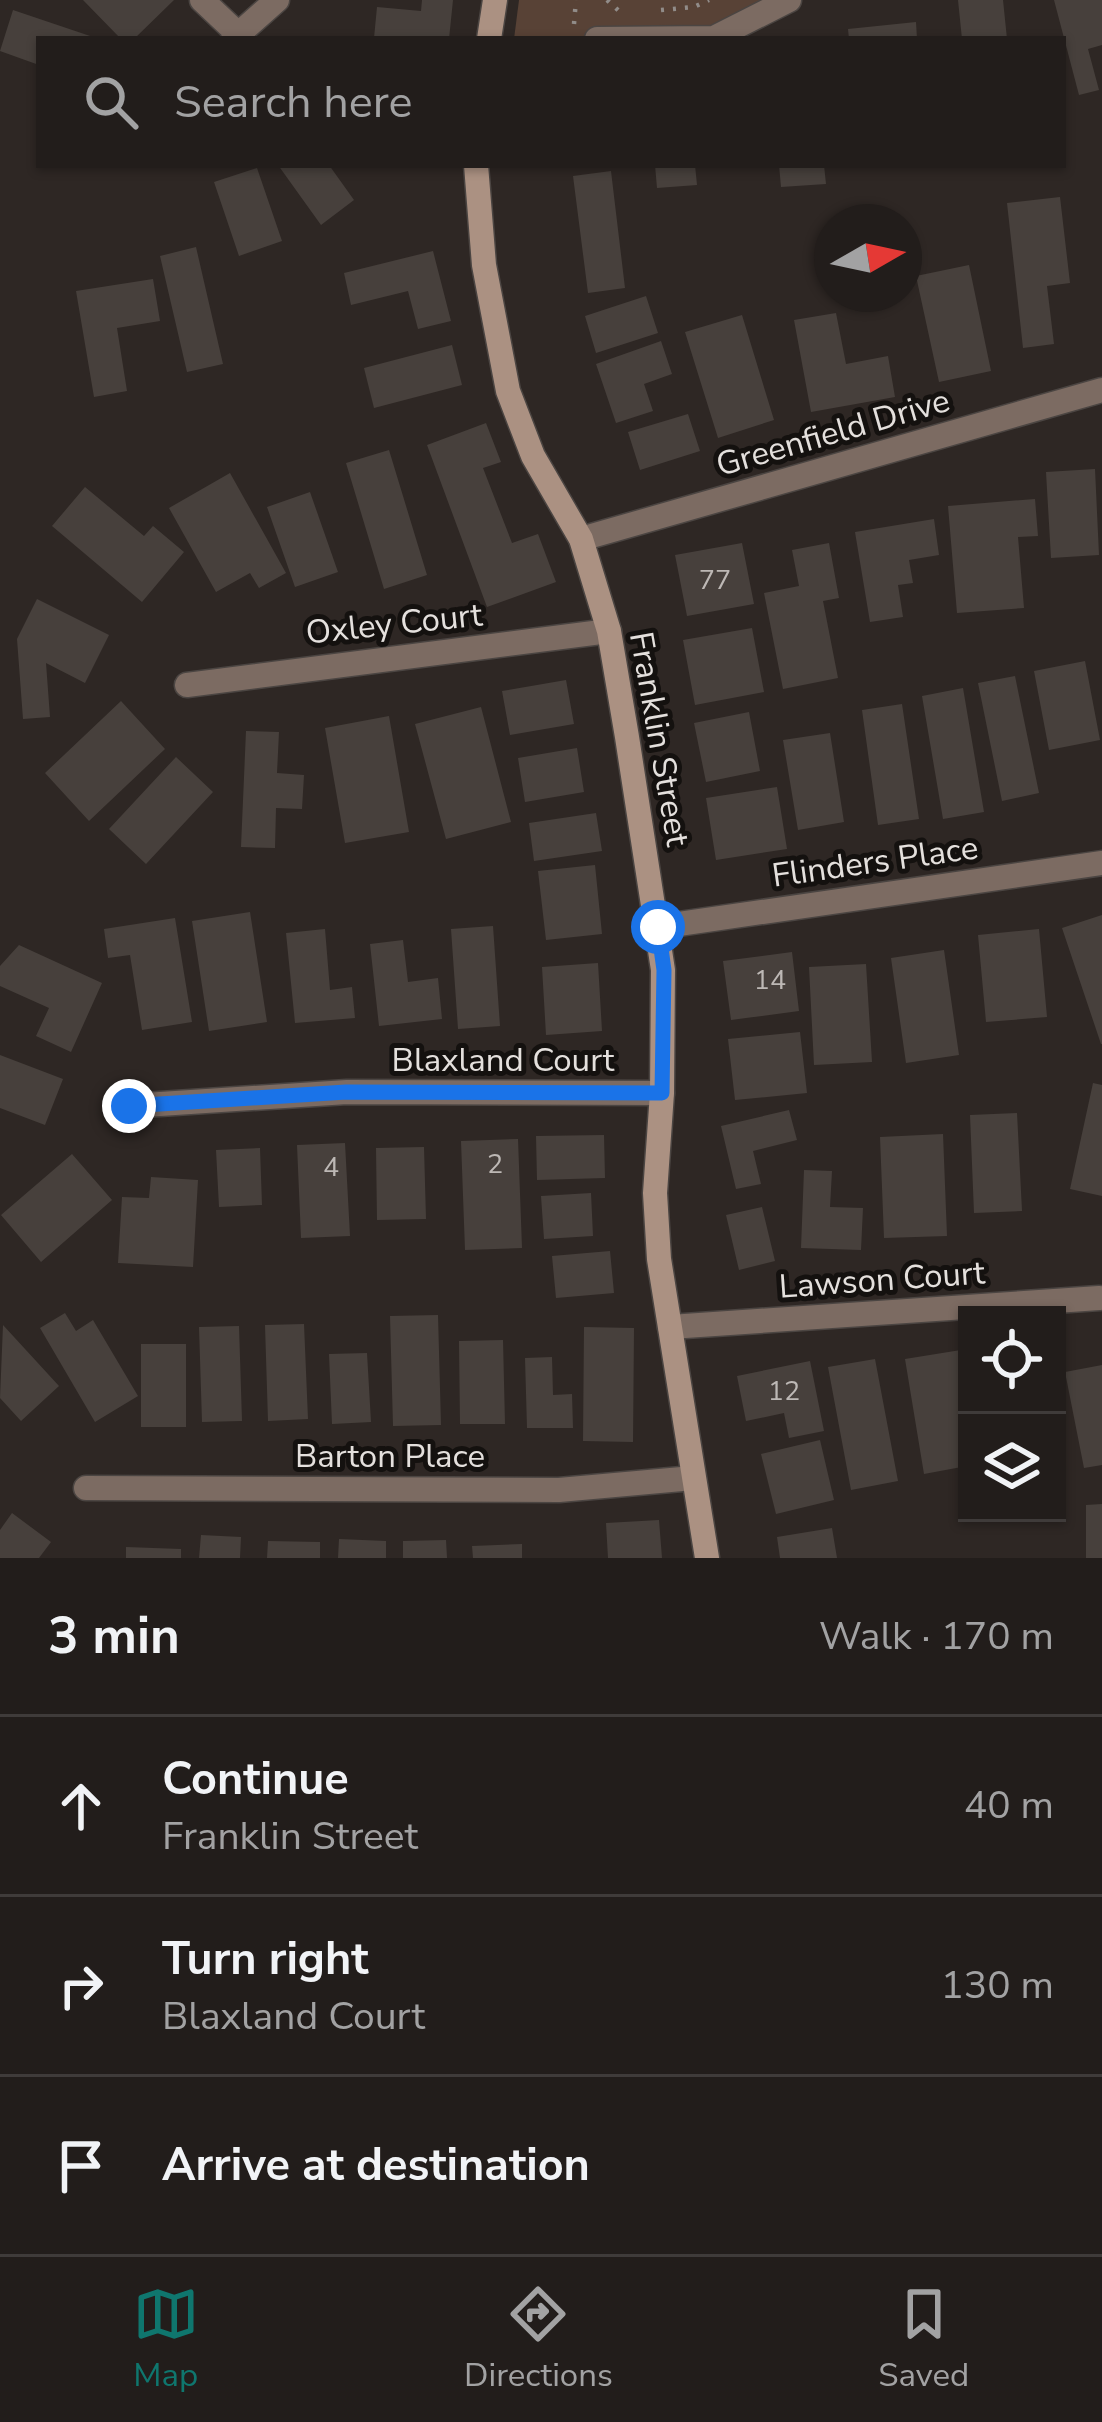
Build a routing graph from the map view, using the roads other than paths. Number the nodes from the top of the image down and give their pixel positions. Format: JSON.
{"nodes":[{"id":1,"x":202,"y":0,"type":"edge"},
{"id":2,"x":277,"y":0,"type":"edge"},
{"id":3,"x":495,"y":0,"type":"edge"},
{"id":4,"x":789,"y":0,"type":"edge"},
{"id":5,"x":234,"y":36,"type":"edge"},
{"id":6,"x":236,"y":36,"type":"edge"},
{"id":7,"x":489,"y":36,"type":"edge"},
{"id":8,"x":718,"y":36,"type":"edge"},
{"id":9,"x":476,"y":168,"type":"edge"},
{"id":10,"x":1102,"y":390,"type":"edge"},
{"id":11,"x":581,"y":539,"type":"junction"},
{"id":12,"x":609,"y":631,"type":"junction"},
{"id":13,"x":187,"y":685,"type":"dead end"},
{"id":14,"x":1102,"y":863,"type":"edge"},
{"id":15,"x":658,"y":927,"type":"junction"},
{"id":16,"x":662,"y":1093,"type":"junction"},
{"id":17,"x":129,"y":1106,"type":"dead end"},
{"id":18,"x":1099,"y":1298,"type":"dead end"},
{"id":19,"x":670,"y":1327,"type":"junction"},
{"id":20,"x":693,"y":1478,"type":"junction"},
{"id":21,"x":86,"y":1488,"type":"dead end"},
{"id":22,"x":707,"y":1558,"type":"edge"}],
"edges":[{"from":1,"to":5,"type":"street"},
{"from":2,"to":6,"type":"street"},
{"from":3,"to":7,"type":"street"},
{"from":4,"to":8,"type":"street"},
{"from":9,"to":11,"type":"street","name":"Franklin Street"},
{"from":10,"to":11,"type":"street","name":"Greenfield Drive"},
{"from":11,"to":12,"type":"street","name":"Franklin Street"},
{"from":12,"to":13,"type":"street","name":"Oxley Court"},
{"from":12,"to":15,"type":"street","name":"Franklin Street"},
{"from":14,"to":15,"type":"street","name":"Flinders Place"},
{"from":15,"to":16,"type":"street","name":"Franklin Street"},
{"from":16,"to":17,"type":"street","name":"Blaxland Court"},
{"from":16,"to":19,"type":"street","name":"Franklin Street"},
{"from":18,"to":19,"type":"street","name":"Lawson Court"},
{"from":19,"to":20,"type":"street","name":"Franklin Street"},
{"from":20,"to":21,"type":"street","name":"Barton Place"},
{"from":20,"to":22,"type":"street","name":"Franklin Street"}]}
